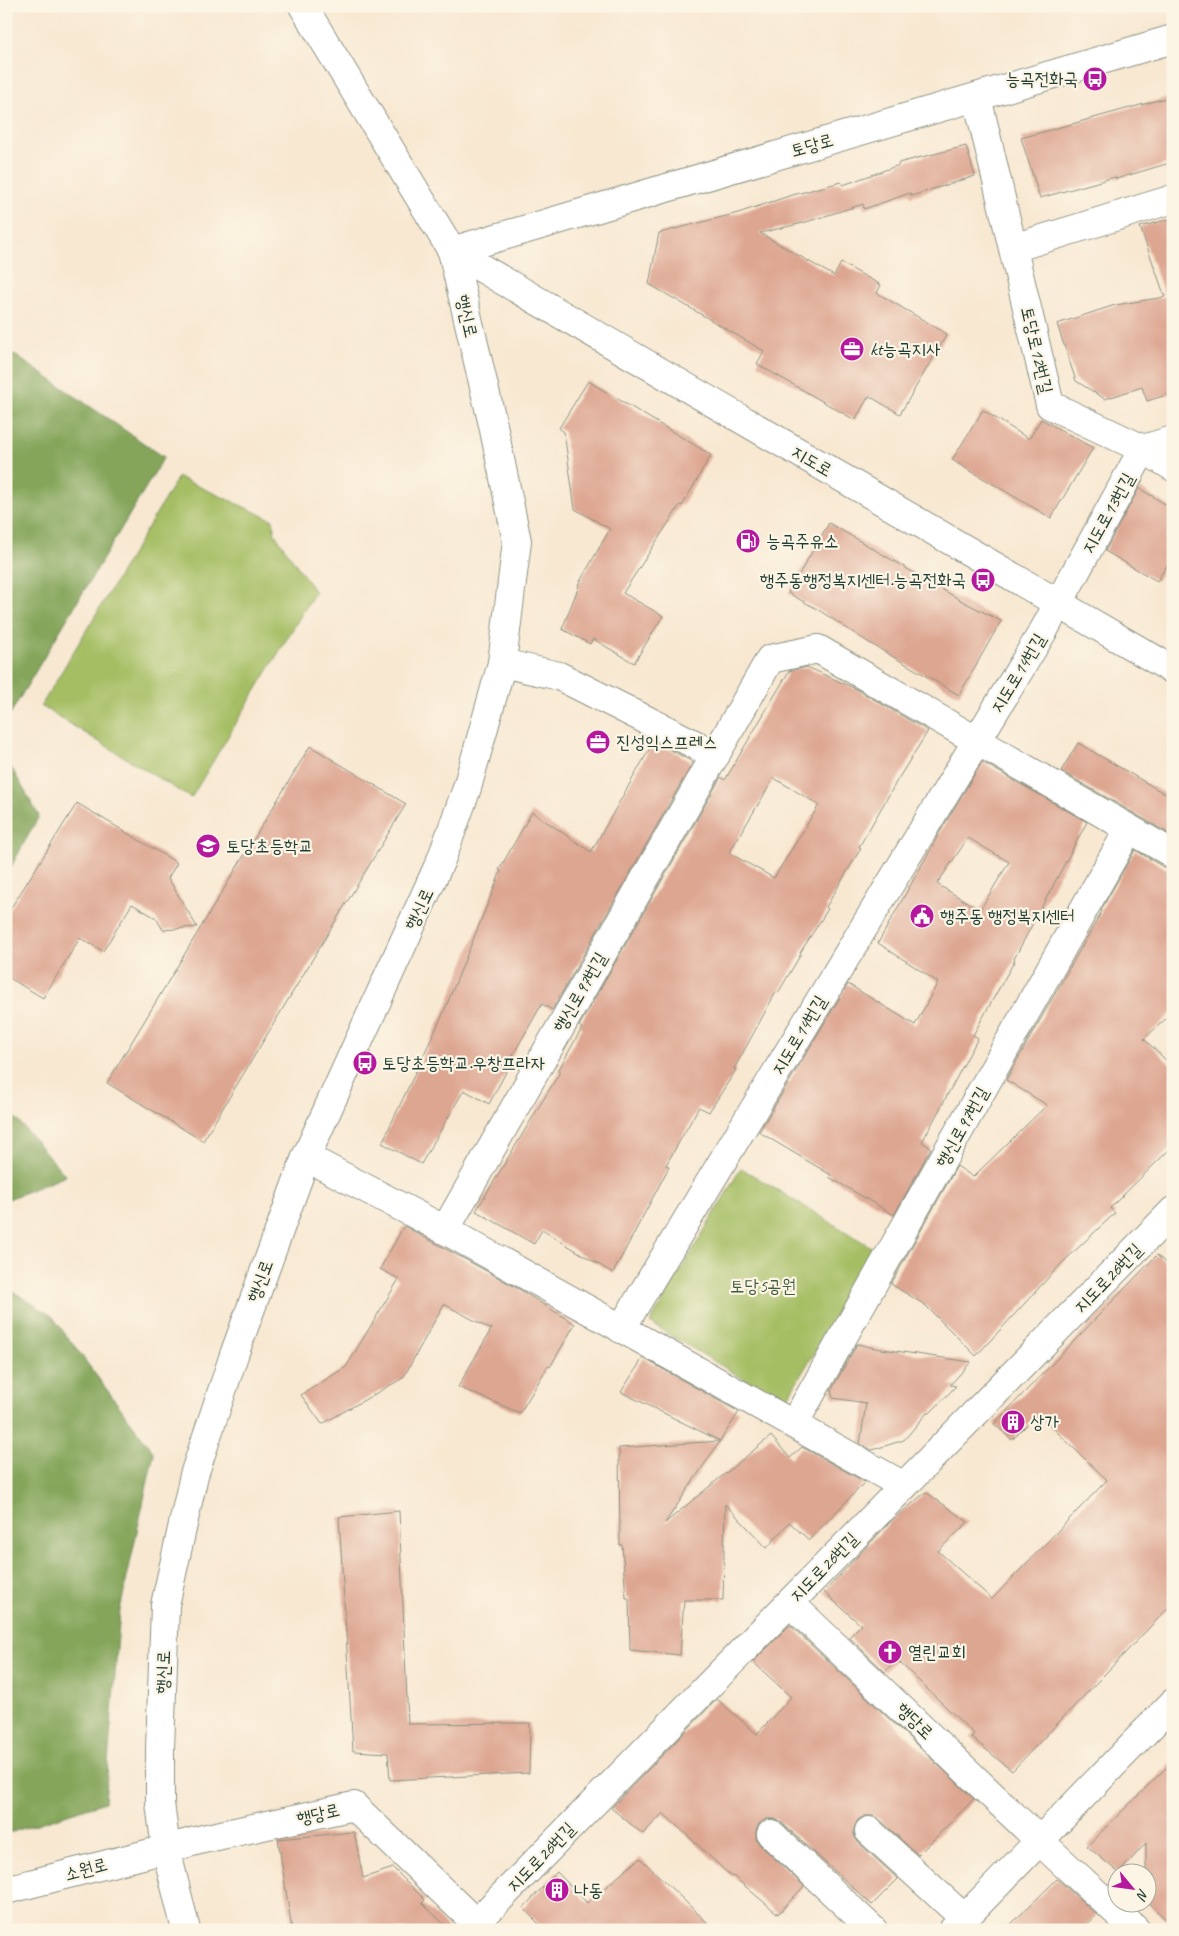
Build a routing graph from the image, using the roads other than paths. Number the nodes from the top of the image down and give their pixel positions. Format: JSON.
{"nodes":[{"id":1,"x":302,"y":6,"type":"edge"},
{"id":2,"x":1173,"y":39,"type":"edge"},
{"id":3,"x":977,"y":97,"type":"junction"},
{"id":4,"x":1173,"y":199,"type":"edge"},
{"id":5,"x":1013,"y":248,"type":"junction"},
{"id":6,"x":452,"y":252,"type":"junction"},
{"id":7,"x":1173,"y":440,"type":"edge"},
{"id":8,"x":1143,"y":449,"type":"junction"},
{"id":9,"x":1173,"y":467,"type":"edge"},
{"id":10,"x":1058,"y":604,"type":"junction"},
{"id":11,"x":502,"y":663,"type":"junction"},
{"id":12,"x":1173,"y":670,"type":"edge"},
{"id":13,"x":976,"y":741,"type":"junction"},
{"id":14,"x":716,"y":755,"type":"junction"},
{"id":15,"x":1130,"y":829,"type":"junction"},
{"id":16,"x":1173,"y":854,"type":"edge"},
{"id":17,"x":306,"y":1158,"type":"junction"},
{"id":18,"x":1169,"y":1223,"type":"edge"},
{"id":19,"x":445,"y":1230,"type":"junction"},
{"id":20,"x":621,"y":1329,"type":"junction"},
{"id":21,"x":794,"y":1424,"type":"junction"},
{"id":22,"x":904,"y":1486,"type":"junction"},
{"id":23,"x":790,"y":1603,"type":"junction"},
{"id":24,"x":1173,"y":1703,"type":"edge"},
{"id":25,"x":869,"y":1831,"type":"dead end"},
{"id":26,"x":771,"y":1834,"type":"dead end"},
{"id":27,"x":1039,"y":1840,"type":"junction"},
{"id":28,"x":166,"y":1849,"type":"junction"},
{"id":29,"x":6,"y":1890,"type":"edge"},
{"id":30,"x":958,"y":1924,"type":"edge"},
{"id":31,"x":479,"y":1927,"type":"edge"},
{"id":32,"x":186,"y":1930,"type":"edge"},
{"id":33,"x":873,"y":1930,"type":"edge"},
{"id":34,"x":1136,"y":1930,"type":"edge"}],
"edges":[{"from":1,"to":6,"type":"street","name":"행신로"},
{"from":2,"to":3,"type":"street","name":"토당로"},
{"from":3,"to":5,"type":"street","name":"토당로12번길"},
{"from":3,"to":6,"type":"street","name":"토당로"},
{"from":4,"to":5,"type":"street"},
{"from":5,"to":8,"type":"street","name":"토당로12번길"},
{"from":6,"to":10,"type":"street","name":"지도로"},
{"from":6,"to":11,"type":"street","name":"행신로"},
{"from":7,"to":8,"type":"street"},
{"from":8,"to":9,"type":"street","name":"토당로12번길"},
{"from":8,"to":10,"type":"street","name":"지도로13번길"},
{"from":10,"to":12,"type":"street","name":"지도로"},
{"from":10,"to":13,"type":"street","name":"지도로14번길"},
{"from":11,"to":14,"type":"street"},
{"from":11,"to":17,"type":"street","name":"행신로"},
{"from":13,"to":14,"type":"street"},
{"from":13,"to":15,"type":"street"},
{"from":13,"to":20,"type":"street","name":"지도로14번길"},
{"from":14,"to":19,"type":"street","name":"행신로97번길"},
{"from":15,"to":16,"type":"street"},
{"from":15,"to":21,"type":"street","name":"행신로97번길"},
{"from":17,"to":19,"type":"street"},
{"from":17,"to":28,"type":"street","name":"행신로"},
{"from":18,"to":22,"type":"street","name":"지도로26번길"},
{"from":19,"to":20,"type":"street"},
{"from":20,"to":21,"type":"street"},
{"from":21,"to":22,"type":"street"},
{"from":22,"to":23,"type":"street","name":"지도로26번길"},
{"from":23,"to":27,"type":"street","name":"행당로"},
{"from":23,"to":31,"type":"street","name":"지도로26번길"},
{"from":24,"to":27,"type":"street"},
{"from":25,"to":30,"type":"street"},
{"from":26,"to":33,"type":"street"},
{"from":27,"to":30,"type":"street"},
{"from":27,"to":34,"type":"street","name":"행당로"},
{"from":28,"to":29,"type":"street","name":"소원로"},
{"from":28,"to":31,"type":"street","name":"행당로"},
{"from":28,"to":32,"type":"street","name":"행신로"}]}
